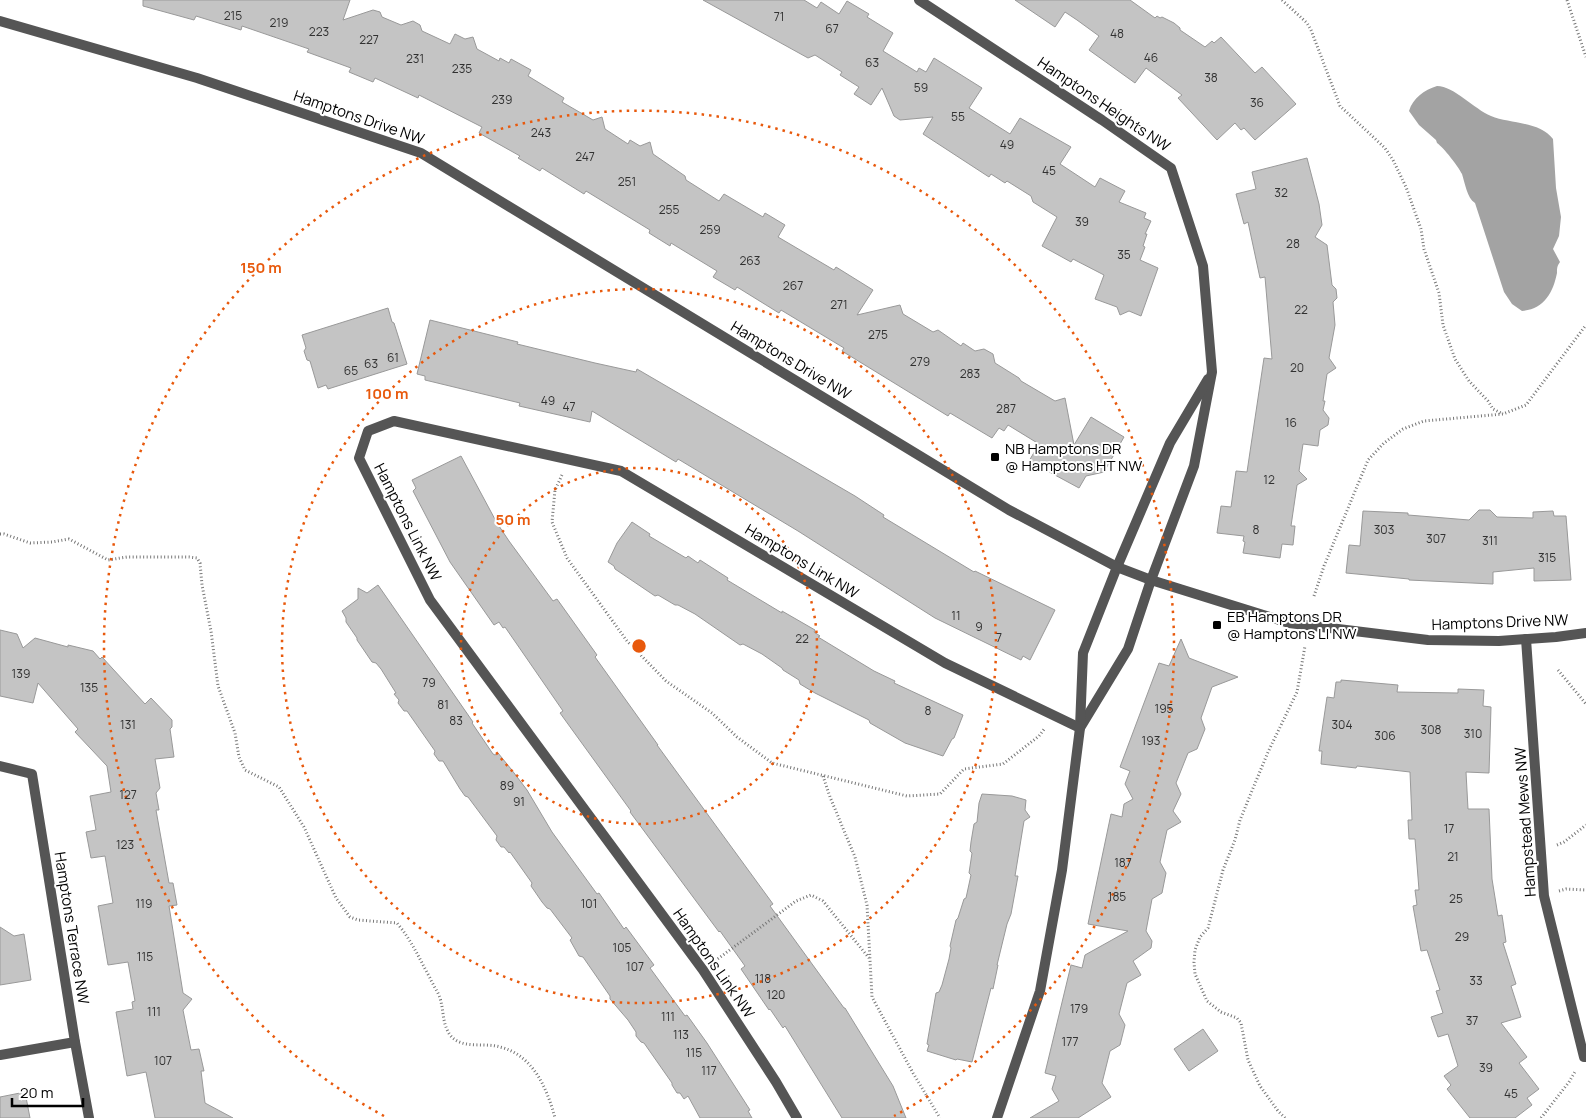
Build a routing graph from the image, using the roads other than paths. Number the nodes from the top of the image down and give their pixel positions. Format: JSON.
{"nodes":[{"id":1,"x":919,"y":0,"type":"edge"},
{"id":2,"x":0,"y":21,"type":"edge"},
{"id":3,"x":1212,"y":372,"type":"junction"},
{"id":4,"x":1117,"y":566,"type":"junction"},
{"id":5,"x":1151,"y":580,"type":"junction"},
{"id":6,"x":1586,"y":633,"type":"edge"},
{"id":7,"x":1526,"y":639,"type":"junction"},
{"id":8,"x":1080,"y":728,"type":"junction"},
{"id":9,"x":0,"y":766,"type":"edge"},
{"id":10,"x":75,"y":1042,"type":"junction"},
{"id":11,"x":0,"y":1055,"type":"edge"},
{"id":12,"x":1585,"y":1057,"type":"edge"},
{"id":13,"x":90,"y":1118,"type":"edge"},
{"id":14,"x":797,"y":1118,"type":"edge"},
{"id":15,"x":997,"y":1118,"type":"edge"}],
"edges":[{"from":1,"to":3,"type":"street","name":"Hamptons Heights NW"},
{"from":2,"to":4,"type":"street","name":"Hamptons Drive NW"},
{"from":3,"to":4,"type":"street"},
{"from":3,"to":5,"type":"street","name":"Hamptons Heights NW"},
{"from":4,"to":5,"type":"street","name":"Hamptons Drive NW"},
{"from":4,"to":8,"type":"street"},
{"from":5,"to":7,"type":"street","name":"Hamptons Drive NW"},
{"from":5,"to":8,"type":"street"},
{"from":6,"to":7,"type":"street","name":"Hamptons Drive NW"},
{"from":7,"to":12,"type":"street","name":"Hampstead Mews NW"},
{"from":8,"to":14,"type":"street","name":"Hamptons Link NW"},
{"from":8,"to":15,"type":"street"},
{"from":9,"to":10,"type":"street","name":"Hamptons Terrace NW"},
{"from":10,"to":11,"type":"street"},
{"from":10,"to":13,"type":"street","name":"Hamptons Terrace NW"}]}
